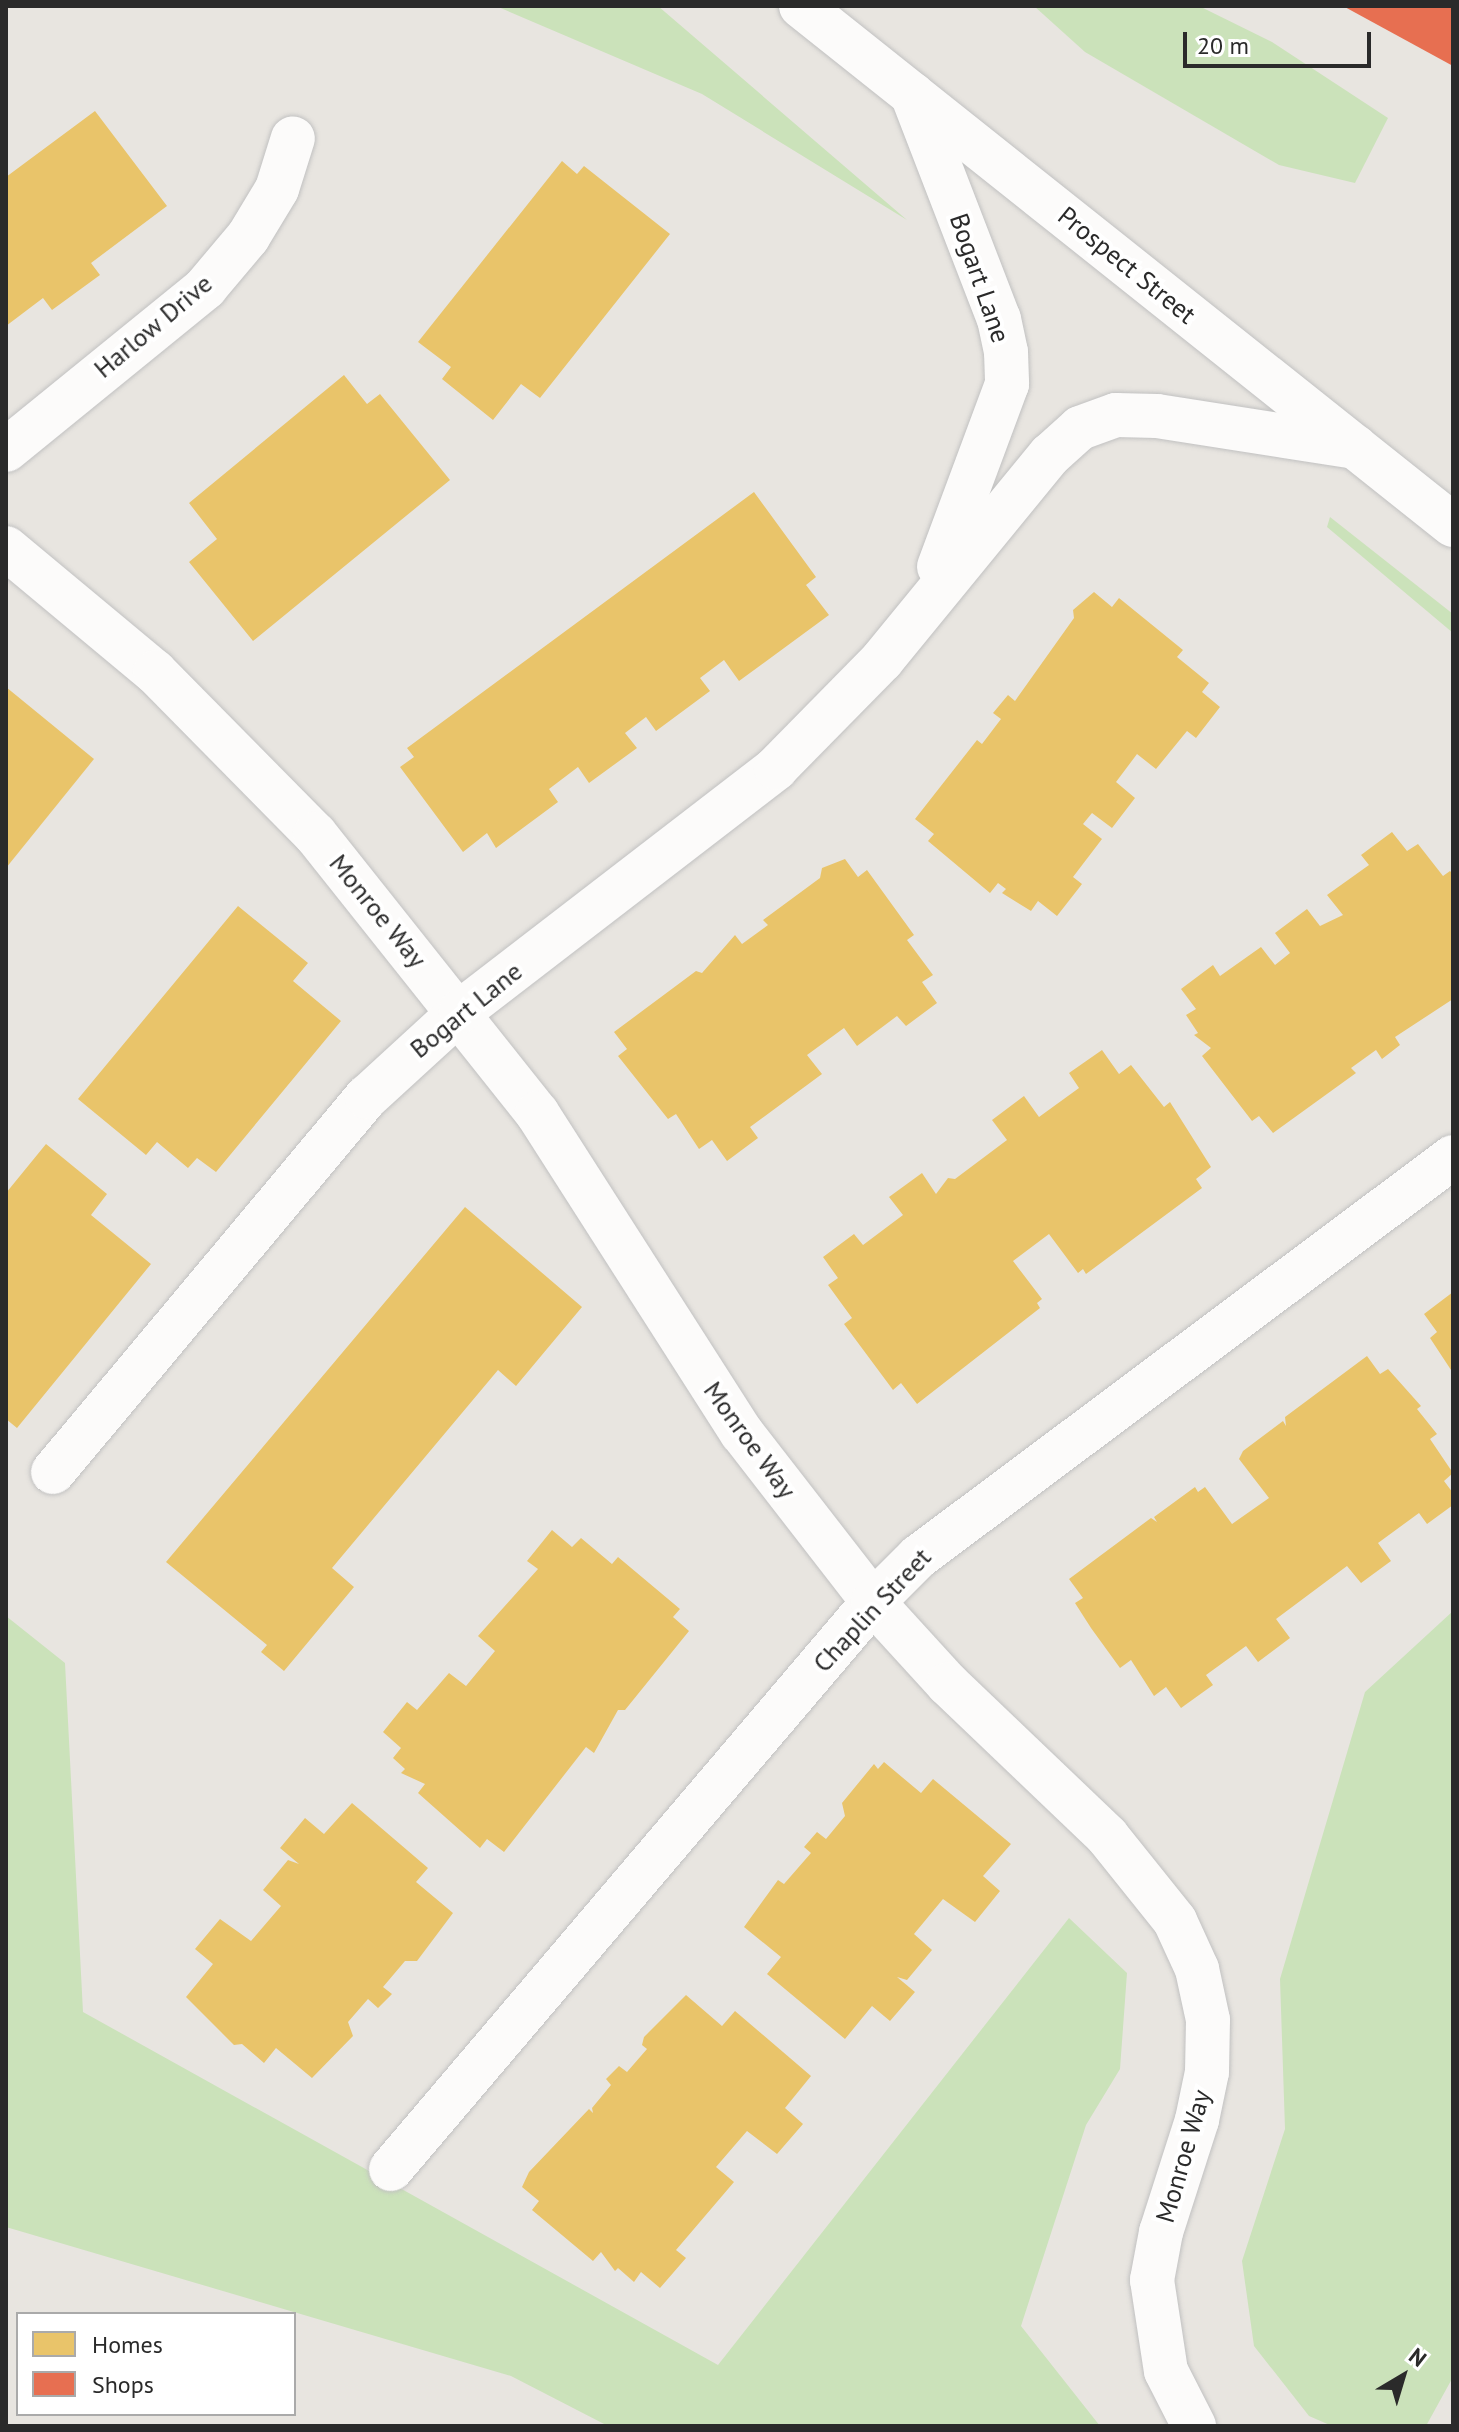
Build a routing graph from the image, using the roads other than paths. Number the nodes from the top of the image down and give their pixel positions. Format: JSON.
{"nodes":[{"id":1,"x":801,"y":6,"type":"edge"},
{"id":2,"x":912,"y":94,"type":"junction"},
{"id":3,"x":293,"y":138,"type":"dead end"},
{"id":4,"x":1356,"y":447,"type":"junction"},
{"id":5,"x":6,"y":450,"type":"edge"},
{"id":6,"x":1453,"y":525,"type":"edge"},
{"id":7,"x":6,"y":548,"type":"edge"},
{"id":8,"x":927,"y":599,"type":"junction"},
{"id":9,"x":461,"y":1011,"type":"junction"},
{"id":10,"x":1453,"y":1157,"type":"edge"},
{"id":11,"x":53,"y":1472,"type":"dead end"},
{"id":12,"x":873,"y":1602,"type":"junction"},
{"id":13,"x":391,"y":2169,"type":"dead end"},
{"id":14,"x":1194,"y":2426,"type":"edge"}],
"edges":[{"from":1,"to":2,"type":"street","name":"Prospect Street"},
{"from":2,"to":4,"type":"street","name":"Prospect Street"},
{"from":2,"to":8,"type":"street","name":"Bogart Lane"},
{"from":3,"to":5,"type":"street","name":"Harlow Drive"},
{"from":4,"to":6,"type":"street","name":"Prospect Street"},
{"from":4,"to":8,"type":"street","name":"Bogart Lane"},
{"from":7,"to":9,"type":"street","name":"Monroe Way"},
{"from":8,"to":9,"type":"street","name":"Bogart Lane"},
{"from":9,"to":11,"type":"street","name":"Bogart Lane"},
{"from":9,"to":12,"type":"street","name":"Monroe Way"},
{"from":10,"to":12,"type":"street","name":"Chaplin Street"},
{"from":12,"to":13,"type":"street","name":"Chaplin Street"},
{"from":12,"to":14,"type":"street","name":"Monroe Way"}]}
